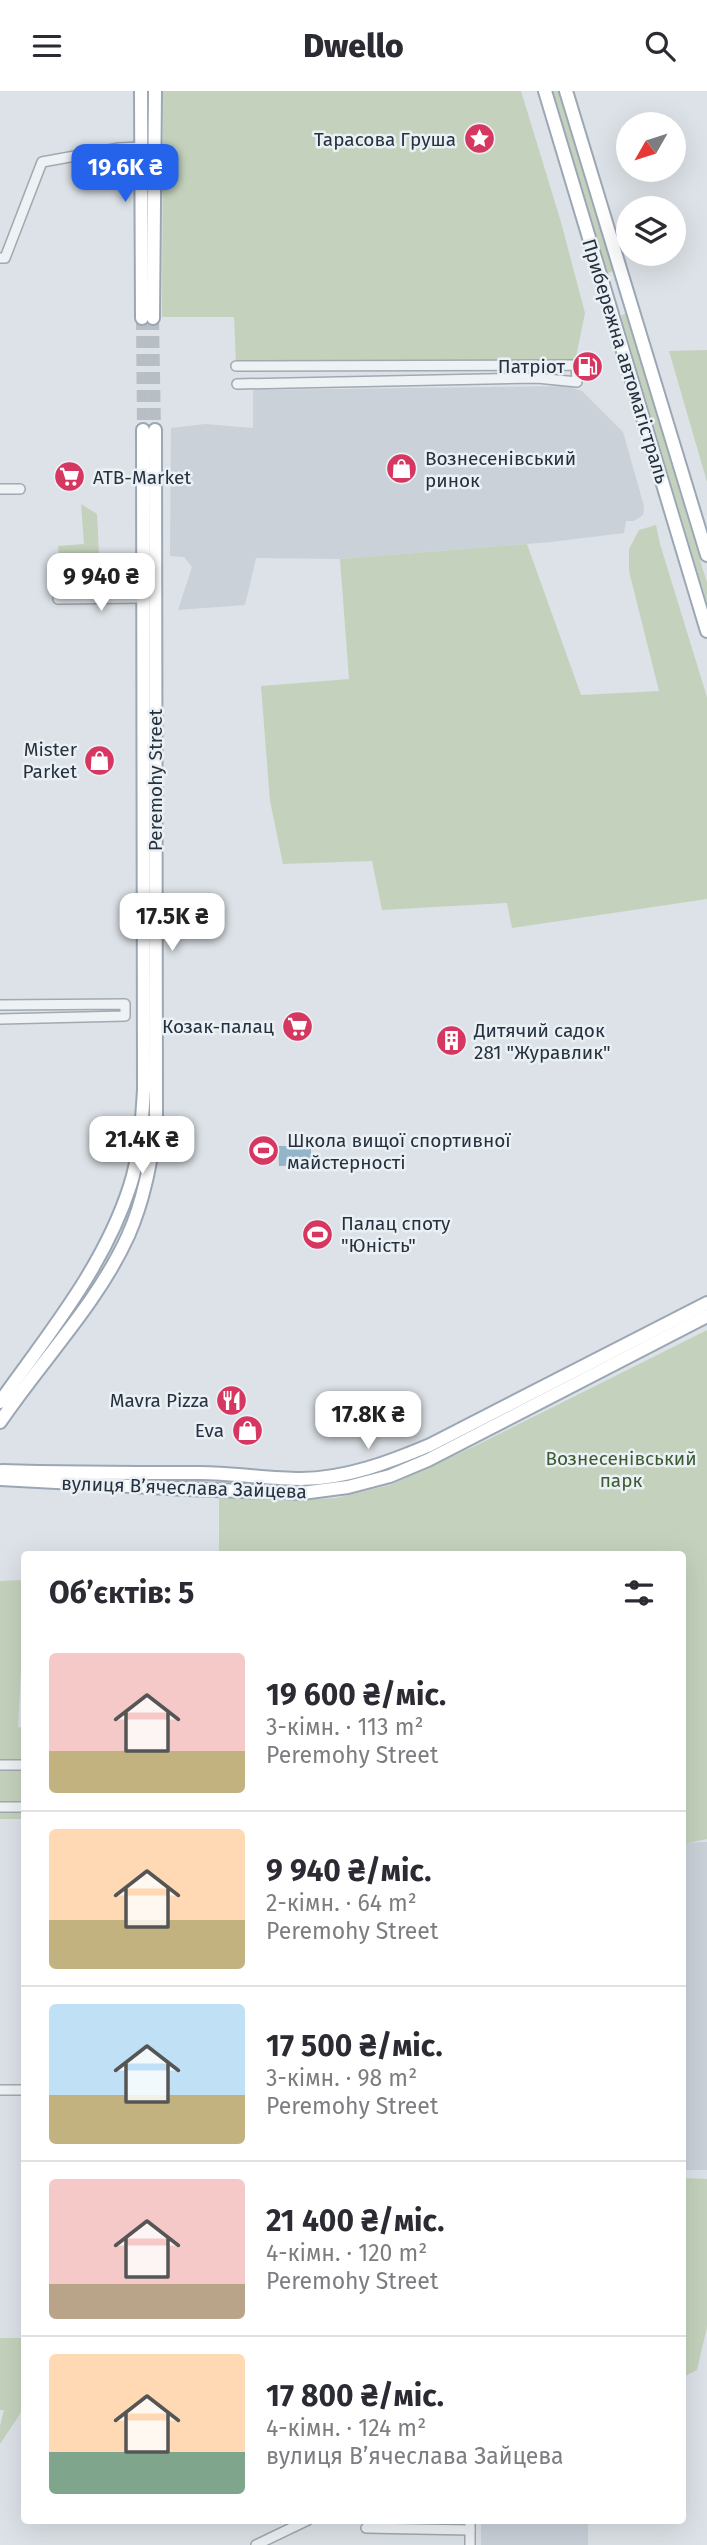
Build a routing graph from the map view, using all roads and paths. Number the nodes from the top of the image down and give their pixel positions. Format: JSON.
{"nodes":[{"id":1,"x":141,"y":91,"type":"edge"},
{"id":2,"x":155,"y":91,"type":"edge"},
{"id":3,"x":545,"y":91,"type":"edge"},
{"id":4,"x":566,"y":91,"type":"edge"},
{"id":5,"x":148,"y":128,"type":"junction"},
{"id":6,"x":148,"y":148,"type":"junction"},
{"id":7,"x":0,"y":258,"type":"edge"},
{"id":8,"x":599,"y":270,"type":"junction"},
{"id":9,"x":620,"y":271,"type":"junction"},
{"id":10,"x":630,"y":305,"type":"junction"},
{"id":11,"x":148,"y":318,"type":"tunnel mouth"},
{"id":12,"x":615,"y":321,"type":"junction"},
{"id":13,"x":236,"y":366,"type":"dead end"},
{"id":14,"x":237,"y":384,"type":"dead end"},
{"id":15,"x":0,"y":489,"type":"edge"},
{"id":16,"x":20,"y":489,"type":"dead end"},
{"id":17,"x":707,"y":555,"type":"edge"},
{"id":18,"x":143,"y":598,"type":"junction"},
{"id":19,"x":58,"y":599,"type":"dead end"},
{"id":20,"x":707,"y":631,"type":"edge"},
{"id":21,"x":0,"y":1005,"type":"edge"},
{"id":22,"x":0,"y":1019,"type":"edge"},
{"id":23,"x":134,"y":1168,"type":"junction"},
{"id":24,"x":148,"y":1174,"type":"junction"},
{"id":25,"x":127,"y":1194,"type":"junction"},
{"id":26,"x":141,"y":1200,"type":"junction"},
{"id":27,"x":707,"y":1303,"type":"edge"},
{"id":28,"x":707,"y":1316,"type":"edge"},
{"id":29,"x":0,"y":1402,"type":"edge"},
{"id":30,"x":0,"y":1422,"type":"edge"},
{"id":31,"x":0,"y":1471,"type":"edge"},
{"id":32,"x":0,"y":1479,"type":"edge"},
{"id":33,"x":0,"y":1765,"type":"edge"},
{"id":34,"x":21,"y":1765,"type":"edge"},
{"id":35,"x":0,"y":1807,"type":"edge"},
{"id":36,"x":21,"y":1807,"type":"edge"},
{"id":37,"x":0,"y":2090,"type":"edge"},
{"id":38,"x":21,"y":2090,"type":"edge"},
{"id":39,"x":301,"y":2524,"type":"edge"},
{"id":40,"x":470,"y":2525,"type":"edge"},
{"id":41,"x":366,"y":2528,"type":"dead end"},
{"id":42,"x":256,"y":2545,"type":"edge"},
{"id":43,"x":470,"y":2545,"type":"edge"}],
"edges":[{"from":1,"to":5,"type":"main road"},
{"from":2,"to":5,"type":"main road"},
{"from":3,"to":8,"type":"main road","name":"Прибережна автомагістраль"},
{"from":4,"to":9,"type":"main road","name":"Прибережна автомагістраль"},
{"from":5,"to":6,"type":"main road"},
{"from":6,"to":7,"type":"street"},
{"from":6,"to":11,"type":"main road"},
{"from":8,"to":9,"type":"main road"},
{"from":8,"to":12,"type":"main road","name":"Прибережна автомагістраль"},
{"from":9,"to":10,"type":"main road","name":"Прибережна автомагістраль"},
{"from":10,"to":12,"type":"main road"},
{"from":10,"to":17,"type":"main road","name":"Прибережна автомагістраль"},
{"from":12,"to":20,"type":"main road","name":"Прибережна автомагістраль"},
{"from":13,"to":14,"type":"street"},
{"from":15,"to":16,"type":"street"},
{"from":18,"to":19,"type":"street"},
{"from":18,"to":23,"type":"main road","name":"Peremohy Street"},
{"from":18,"to":24,"type":"main road","name":"Peremohy Street"},
{"from":21,"to":22,"type":"street"},
{"from":23,"to":24,"type":"main road"},
{"from":23,"to":25,"type":"main road","name":"Peremohy Street"},
{"from":24,"to":26,"type":"main road","name":"Peremohy Street"},
{"from":25,"to":26,"type":"main road"},
{"from":25,"to":29,"type":"main road","name":"Peremohy Street"},
{"from":26,"to":30,"type":"main road","name":"Peremohy Street"},
{"from":27,"to":31,"type":"main road","name":"вулиця Вʼячеслава Зайцева"},
{"from":28,"to":32,"type":"main road","name":"вулиця Вʼячеслава Зайцева"},
{"from":33,"to":34,"type":"street"},
{"from":35,"to":36,"type":"street"},
{"from":37,"to":38,"type":"street"},
{"from":39,"to":42,"type":"street"},
{"from":40,"to":41,"type":"street"},
{"from":40,"to":43,"type":"street"}]}
